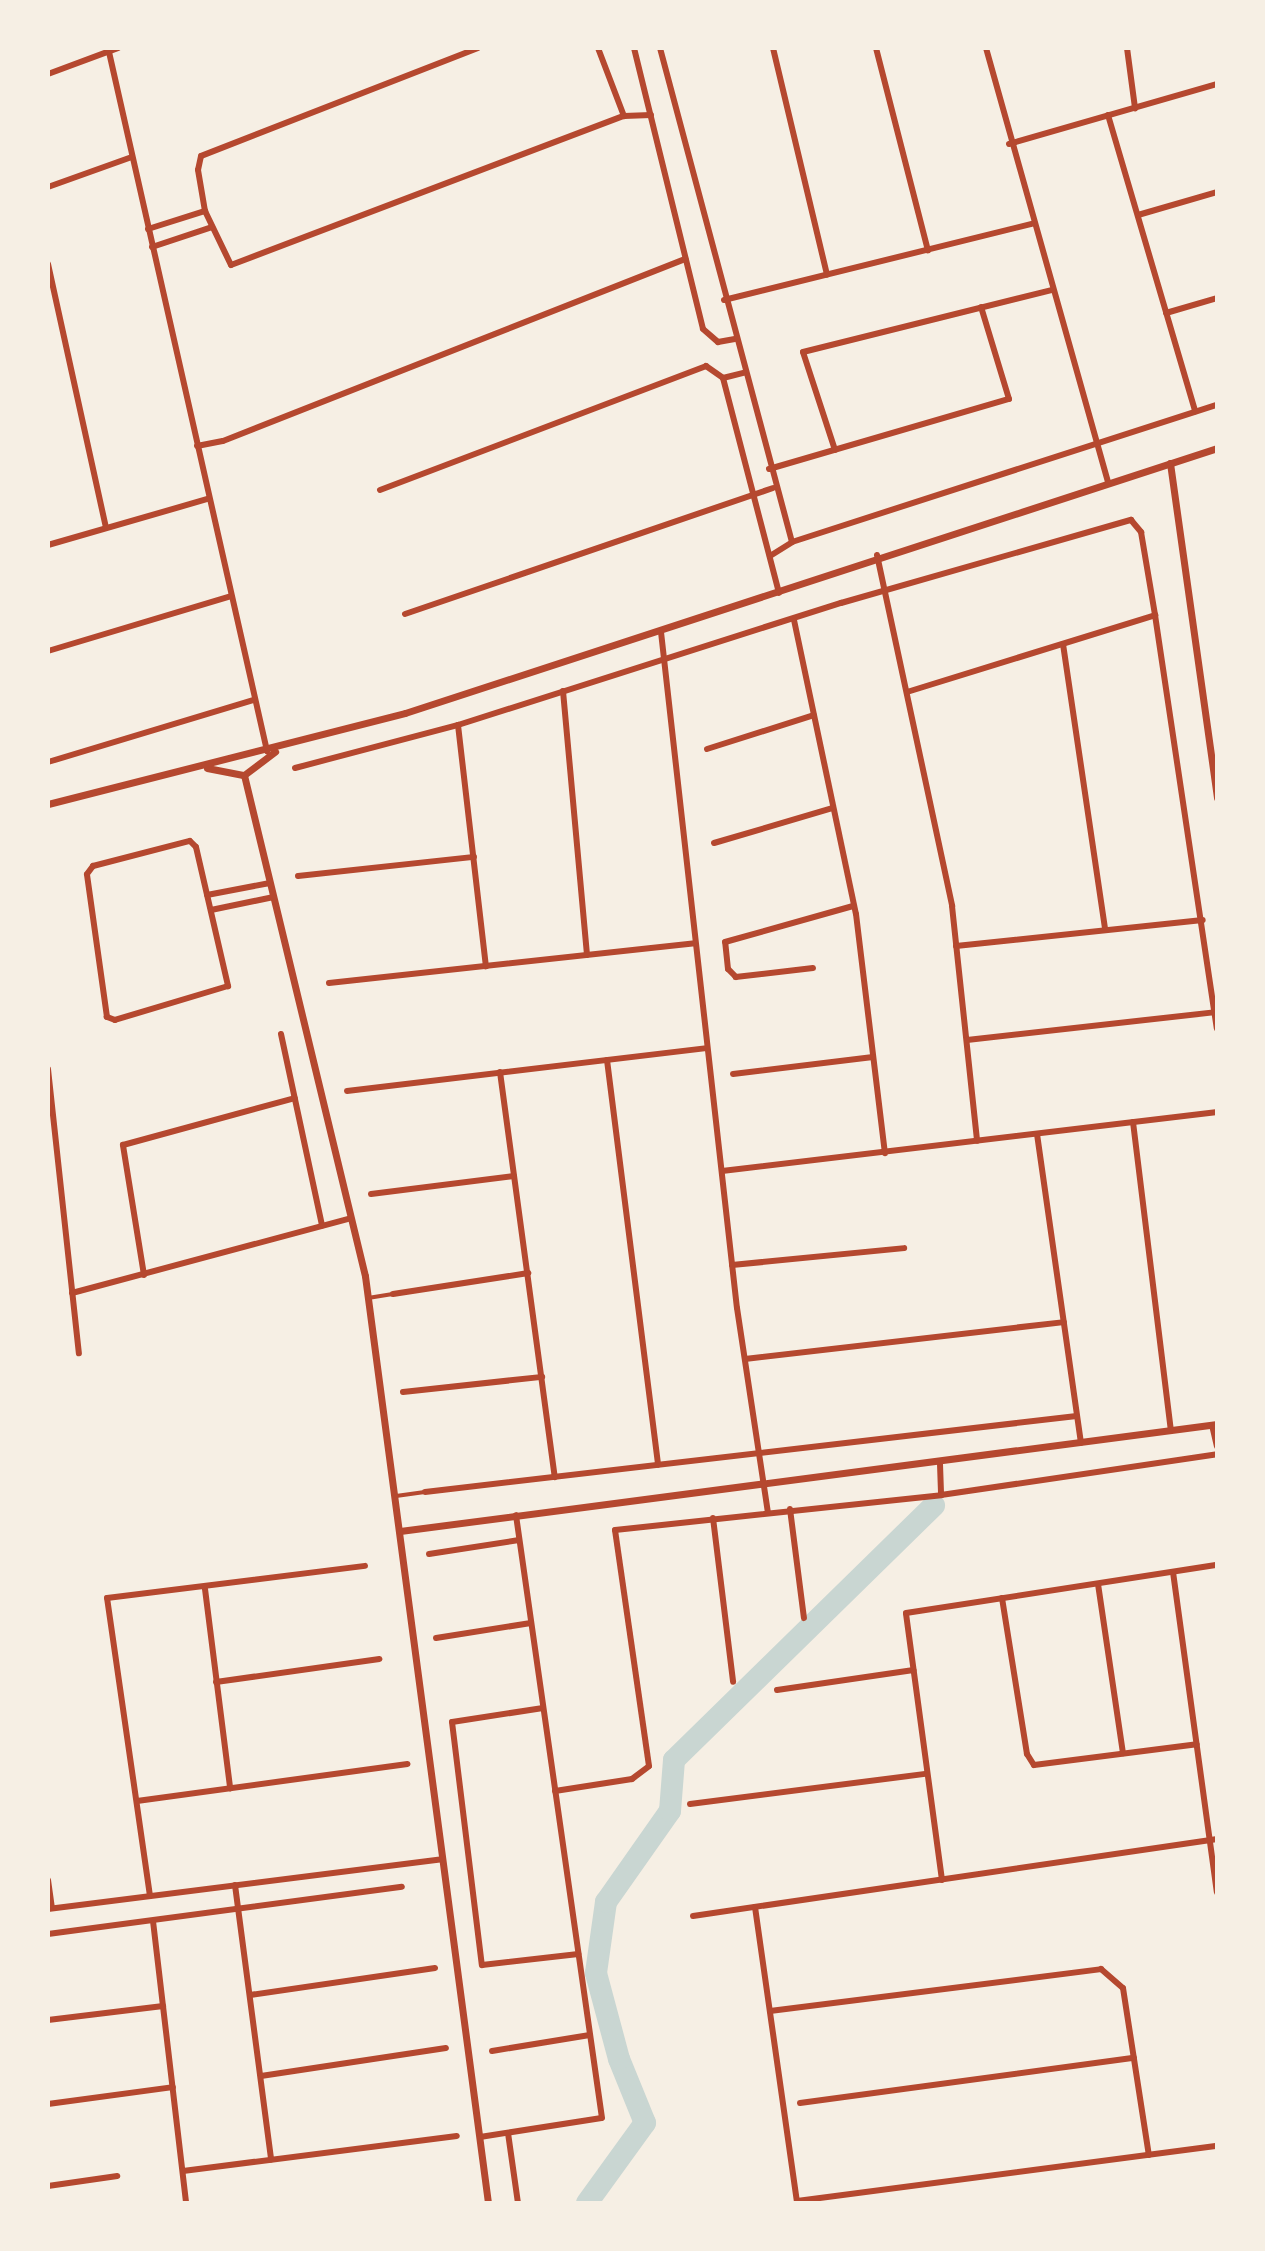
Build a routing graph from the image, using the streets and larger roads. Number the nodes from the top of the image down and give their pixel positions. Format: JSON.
{"nodes":[{"id":1,"x":118,"y":48,"type":"edge"},
{"id":2,"x":478,"y":48,"type":"edge"},
{"id":3,"x":598,"y":48,"type":"edge"},
{"id":4,"x":634,"y":48,"type":"edge"},
{"id":5,"x":660,"y":48,"type":"edge"},
{"id":6,"x":773,"y":48,"type":"edge"},
{"id":7,"x":876,"y":48,"type":"edge"},
{"id":8,"x":986,"y":48,"type":"edge"},
{"id":9,"x":1127,"y":48,"type":"edge"},
{"id":10,"x":109,"y":52,"type":"junction"},
{"id":11,"x":48,"y":74,"type":"edge"},
{"id":12,"x":1217,"y":84,"type":"edge"},
{"id":13,"x":1135,"y":108,"type":"junction"},
{"id":14,"x":651,"y":115,"type":"junction"},
{"id":15,"x":1108,"y":115,"type":"junction"},
{"id":16,"x":624,"y":116,"type":"junction"},
{"id":17,"x":1009,"y":144,"type":"junction"},
{"id":18,"x":132,"y":157,"type":"junction"},
{"id":19,"x":48,"y":187,"type":"edge"},
{"id":20,"x":1217,"y":192,"type":"edge"},
{"id":21,"x":205,"y":211,"type":"junction"},
{"id":22,"x":1138,"y":215,"type":"junction"},
{"id":23,"x":1032,"y":224,"type":"junction"},
{"id":24,"x":212,"y":227,"type":"junction"},
{"id":25,"x":148,"y":229,"type":"junction"},
{"id":26,"x":152,"y":247,"type":"junction"},
{"id":27,"x":928,"y":250,"type":"junction"},
{"id":28,"x":686,"y":259,"type":"junction"},
{"id":29,"x":48,"y":264,"type":"edge"},
{"id":30,"x":827,"y":275,"type":"junction"},
{"id":31,"x":1052,"y":290,"type":"junction"},
{"id":32,"x":1217,"y":298,"type":"edge"},
{"id":33,"x":724,"y":300,"type":"junction"},
{"id":34,"x":981,"y":307,"type":"junction"},
{"id":35,"x":1166,"y":313,"type":"junction"},
{"id":36,"x":735,"y":339,"type":"junction"},
{"id":37,"x":743,"y":373,"type":"junction"},
{"id":38,"x":723,"y":378,"type":"junction"},
{"id":39,"x":1217,"y":405,"type":"edge"},
{"id":40,"x":1195,"y":411,"type":"junction"},
{"id":41,"x":1096,"y":443,"type":"junction"},
{"id":42,"x":197,"y":446,"type":"junction"},
{"id":43,"x":1217,"y":448,"type":"edge"},
{"id":44,"x":835,"y":450,"type":"junction"},
{"id":45,"x":1170,"y":463,"type":"junction"},
{"id":46,"x":769,"y":469,"type":"junction"},
{"id":47,"x":1108,"y":482,"type":"junction"},
{"id":48,"x":773,"y":488,"type":"junction"},
{"id":49,"x":380,"y":490,"type":"dead end"},
{"id":50,"x":753,"y":494,"type":"junction"},
{"id":51,"x":207,"y":499,"type":"junction"},
{"id":52,"x":106,"y":528,"type":"junction"},
{"id":53,"x":792,"y":542,"type":"junction"},
{"id":54,"x":48,"y":545,"type":"edge"},
{"id":55,"x":877,"y":555,"type":"junction"},
{"id":56,"x":770,"y":556,"type":"junction"},
{"id":57,"x":885,"y":590,"type":"junction"},
{"id":58,"x":779,"y":593,"type":"junction"},
{"id":59,"x":231,"y":596,"type":"junction"},
{"id":60,"x":405,"y":614,"type":"dead end"},
{"id":61,"x":1155,"y":615,"type":"junction"},
{"id":62,"x":794,"y":620,"type":"junction"},
{"id":63,"x":661,"y":632,"type":"junction"},
{"id":64,"x":1063,"y":644,"type":"junction"},
{"id":65,"x":48,"y":651,"type":"edge"},
{"id":66,"x":663,"y":662,"type":"junction"},
{"id":67,"x":563,"y":691,"type":"junction"},
{"id":68,"x":907,"y":692,"type":"junction"},
{"id":69,"x":254,"y":700,"type":"junction"},
{"id":70,"x":814,"y":715,"type":"junction"},
{"id":71,"x":458,"y":725,"type":"junction"},
{"id":72,"x":288,"y":745,"type":"junction"},
{"id":73,"x":707,"y":749,"type":"dead end"},
{"id":74,"x":267,"y":751,"type":"junction"},
{"id":75,"x":48,"y":762,"type":"edge"},
{"id":76,"x":205,"y":768,"type":"junction"},
{"id":77,"x":295,"y":768,"type":"dead end"},
{"id":78,"x":244,"y":775,"type":"junction"},
{"id":79,"x":1217,"y":798,"type":"edge"},
{"id":80,"x":48,"y":804,"type":"edge"},
{"id":81,"x":833,"y":808,"type":"junction"},
{"id":82,"x":714,"y":843,"type":"dead end"},
{"id":83,"x":474,"y":857,"type":"junction"},
{"id":84,"x":298,"y":876,"type":"dead end"},
{"id":85,"x":270,"y":883,"type":"junction"},
{"id":86,"x":207,"y":895,"type":"junction"},
{"id":87,"x":274,"y":897,"type":"junction"},
{"id":88,"x":853,"y":906,"type":"junction"},
{"id":89,"x":211,"y":910,"type":"junction"},
{"id":90,"x":1203,"y":920,"type":"junction"},
{"id":91,"x":1105,"y":930,"type":"junction"},
{"id":92,"x":695,"y":943,"type":"junction"},
{"id":93,"x":956,"y":946,"type":"junction"},
{"id":94,"x":587,"y":955,"type":"junction"},
{"id":95,"x":486,"y":966,"type":"junction"},
{"id":96,"x":813,"y":968,"type":"dead end"},
{"id":97,"x":329,"y":983,"type":"dead end"},
{"id":98,"x":1215,"y":1012,"type":"junction"},
{"id":99,"x":1217,"y":1028,"type":"edge"},
{"id":100,"x":281,"y":1034,"type":"dead end"},
{"id":101,"x":967,"y":1040,"type":"junction"},
{"id":102,"x":706,"y":1048,"type":"junction"},
{"id":103,"x":873,"y":1057,"type":"junction"},
{"id":104,"x":607,"y":1060,"type":"junction"},
{"id":105,"x":48,"y":1069,"type":"edge"},
{"id":106,"x":500,"y":1072,"type":"junction"},
{"id":107,"x":733,"y":1074,"type":"dead end"},
{"id":108,"x":347,"y":1091,"type":"dead end"},
{"id":109,"x":295,"y":1098,"type":"junction"},
{"id":110,"x":1217,"y":1112,"type":"edge"},
{"id":111,"x":1133,"y":1122,"type":"junction"},
{"id":112,"x":1037,"y":1134,"type":"junction"},
{"id":113,"x":977,"y":1141,"type":"junction"},
{"id":114,"x":885,"y":1153,"type":"junction"},
{"id":115,"x":59,"y":1167,"type":"junction"},
{"id":116,"x":48,"y":1171,"type":"edge"},
{"id":117,"x":722,"y":1171,"type":"junction"},
{"id":118,"x":514,"y":1176,"type":"junction"},
{"id":119,"x":371,"y":1194,"type":"dead end"},
{"id":120,"x":351,"y":1218,"type":"junction"},
{"id":121,"x":322,"y":1226,"type":"junction"},
{"id":122,"x":904,"y":1248,"type":"dead end"},
{"id":123,"x":732,"y":1265,"type":"junction"},
{"id":124,"x":528,"y":1273,"type":"junction"},
{"id":125,"x":144,"y":1275,"type":"junction"},
{"id":126,"x":72,"y":1293,"type":"junction"},
{"id":127,"x":393,"y":1294,"type":"joint"},
{"id":128,"x":368,"y":1298,"type":"junction"},
{"id":129,"x":1064,"y":1322,"type":"junction"},
{"id":130,"x":79,"y":1353,"type":"dead end"},
{"id":131,"x":745,"y":1359,"type":"junction"},
{"id":132,"x":542,"y":1377,"type":"junction"},
{"id":133,"x":403,"y":1392,"type":"dead end"},
{"id":134,"x":1077,"y":1416,"type":"junction"},
{"id":135,"x":1214,"y":1425,"type":"edge"},
{"id":136,"x":1171,"y":1431,"type":"junction"},
{"id":137,"x":1081,"y":1444,"type":"junction"},
{"id":138,"x":1217,"y":1446,"type":"edge"},
{"id":139,"x":759,"y":1453,"type":"junction"},
{"id":140,"x":1217,"y":1454,"type":"edge"},
{"id":141,"x":940,"y":1464,"type":"junction"},
{"id":142,"x":658,"y":1465,"type":"junction"},
{"id":143,"x":555,"y":1477,"type":"junction"},
{"id":144,"x":763,"y":1480,"type":"junction"},
{"id":145,"x":425,"y":1492,"type":"joint"},
{"id":146,"x":941,"y":1495,"type":"junction"},
{"id":147,"x":395,"y":1496,"type":"junction"},
{"id":148,"x":790,"y":1509,"type":"junction"},
{"id":149,"x":768,"y":1512,"type":"junction"},
{"id":150,"x":516,"y":1515,"type":"junction"},
{"id":151,"x":713,"y":1518,"type":"junction"},
{"id":152,"x":400,"y":1531,"type":"junction"},
{"id":153,"x":519,"y":1540,"type":"junction"},
{"id":154,"x":429,"y":1554,"type":"dead end"},
{"id":155,"x":1217,"y":1565,"type":"edge"},
{"id":156,"x":365,"y":1566,"type":"dead end"},
{"id":157,"x":1173,"y":1572,"type":"junction"},
{"id":158,"x":1098,"y":1584,"type":"junction"},
{"id":159,"x":205,"y":1589,"type":"junction"},
{"id":160,"x":1002,"y":1598,"type":"junction"},
{"id":161,"x":804,"y":1618,"type":"dead end"},
{"id":162,"x":531,"y":1623,"type":"junction"},
{"id":163,"x":436,"y":1638,"type":"dead end"},
{"id":164,"x":379,"y":1659,"type":"dead end"},
{"id":165,"x":914,"y":1670,"type":"junction"},
{"id":166,"x":216,"y":1682,"type":"junction"},
{"id":167,"x":733,"y":1682,"type":"dead end"},
{"id":168,"x":777,"y":1690,"type":"dead end"},
{"id":169,"x":543,"y":1708,"type":"junction"},
{"id":170,"x":1197,"y":1744,"type":"junction"},
{"id":171,"x":1123,"y":1753,"type":"junction"},
{"id":172,"x":407,"y":1764,"type":"dead end"},
{"id":173,"x":925,"y":1774,"type":"junction"},
{"id":174,"x":230,"y":1788,"type":"junction"},
{"id":175,"x":555,"y":1791,"type":"junction"},
{"id":176,"x":137,"y":1801,"type":"junction"},
{"id":177,"x":690,"y":1804,"type":"dead end"},
{"id":178,"x":1214,"y":1840,"type":"edge"},
{"id":179,"x":442,"y":1859,"type":"junction"},
{"id":180,"x":48,"y":1880,"type":"edge"},
{"id":181,"x":942,"y":1880,"type":"junction"},
{"id":182,"x":235,"y":1885,"type":"junction"},
{"id":183,"x":402,"y":1887,"type":"dead end"},
{"id":184,"x":1217,"y":1892,"type":"edge"},
{"id":185,"x":150,"y":1896,"type":"junction"},
{"id":186,"x":755,"y":1907,"type":"junction"},
{"id":187,"x":50,"y":1909,"type":"edge"},
{"id":188,"x":239,"y":1910,"type":"junction"},
{"id":189,"x":693,"y":1916,"type":"dead end"},
{"id":190,"x":153,"y":1921,"type":"junction"},
{"id":191,"x":48,"y":1934,"type":"edge"},
{"id":192,"x":578,"y":1954,"type":"junction"},
{"id":193,"x":435,"y":1968,"type":"dead end"},
{"id":194,"x":250,"y":1995,"type":"junction"},
{"id":195,"x":163,"y":2006,"type":"junction"},
{"id":196,"x":770,"y":2011,"type":"junction"},
{"id":197,"x":48,"y":2020,"type":"edge"},
{"id":198,"x":590,"y":2035,"type":"junction"},
{"id":199,"x":446,"y":2048,"type":"dead end"},
{"id":200,"x":492,"y":2051,"type":"dead end"},
{"id":201,"x":1134,"y":2058,"type":"junction"},
{"id":202,"x":261,"y":2076,"type":"junction"},
{"id":203,"x":173,"y":2087,"type":"junction"},
{"id":204,"x":800,"y":2103,"type":"dead end"},
{"id":205,"x":48,"y":2104,"type":"edge"},
{"id":206,"x":508,"y":2133,"type":"junction"},
{"id":207,"x":457,"y":2136,"type":"dead end"},
{"id":208,"x":480,"y":2137,"type":"junction"},
{"id":209,"x":1217,"y":2146,"type":"edge"},
{"id":210,"x":1149,"y":2155,"type":"junction"},
{"id":211,"x":271,"y":2160,"type":"junction"},
{"id":212,"x":183,"y":2171,"type":"junction"},
{"id":213,"x":117,"y":2176,"type":"dead end"},
{"id":214,"x":48,"y":2186,"type":"edge"},
{"id":215,"x":797,"y":2202,"type":"edge"},
{"id":216,"x":186,"y":2203,"type":"edge"},
{"id":217,"x":488,"y":2203,"type":"edge"},
{"id":218,"x":518,"y":2203,"type":"edge"}],
"edges":[{"from":1,"to":10,"type":"street"},
{"from":2,"to":21,"type":"street"},
{"from":3,"to":16,"type":"street"},
{"from":4,"to":14,"type":"street"},
{"from":5,"to":33,"type":"street"},
{"from":6,"to":30,"type":"street"},
{"from":7,"to":27,"type":"street"},
{"from":8,"to":17,"type":"street"},
{"from":9,"to":13,"type":"street"},
{"from":10,"to":11,"type":"street"},
{"from":10,"to":18,"type":"street"},
{"from":12,"to":13,"type":"street"},
{"from":13,"to":15,"type":"street"},
{"from":14,"to":16,"type":"street"},
{"from":14,"to":28,"type":"street"},
{"from":15,"to":17,"type":"street"},
{"from":15,"to":22,"type":"street"},
{"from":16,"to":24,"type":"street"},
{"from":17,"to":23,"type":"street"},
{"from":18,"to":19,"type":"street"},
{"from":18,"to":25,"type":"street"},
{"from":20,"to":22,"type":"street"},
{"from":21,"to":24,"type":"street"},
{"from":21,"to":25,"type":"street"},
{"from":22,"to":35,"type":"street"},
{"from":23,"to":27,"type":"street"},
{"from":23,"to":31,"type":"street"},
{"from":24,"to":26,"type":"street"},
{"from":25,"to":26,"type":"street"},
{"from":26,"to":42,"type":"street"},
{"from":27,"to":30,"type":"street"},
{"from":28,"to":36,"type":"street"},
{"from":28,"to":42,"type":"street"},
{"from":29,"to":52,"type":"street"},
{"from":30,"to":33,"type":"street"},
{"from":31,"to":34,"type":"street"},
{"from":31,"to":41,"type":"street"},
{"from":32,"to":35,"type":"street"},
{"from":33,"to":36,"type":"street"},
{"from":34,"to":44,"type":"street"},
{"from":34,"to":44,"type":"street"},
{"from":35,"to":40,"type":"street"},
{"from":36,"to":37,"type":"street"},
{"from":37,"to":38,"type":"street"},
{"from":37,"to":46,"type":"street"},
{"from":38,"to":49,"type":"street"},
{"from":38,"to":50,"type":"street"},
{"from":39,"to":40,"type":"street"},
{"from":40,"to":41,"type":"street"},
{"from":41,"to":47,"type":"street"},
{"from":41,"to":53,"type":"street"},
{"from":42,"to":51,"type":"street"},
{"from":43,"to":45,"type":"street"},
{"from":44,"to":46,"type":"street"},
{"from":45,"to":47,"type":"street"},
{"from":45,"to":79,"type":"street"},
{"from":46,"to":48,"type":"street"},
{"from":47,"to":55,"type":"street"},
{"from":48,"to":50,"type":"street"},
{"from":48,"to":53,"type":"street"},
{"from":50,"to":56,"type":"street"},
{"from":50,"to":60,"type":"street"},
{"from":51,"to":52,"type":"street"},
{"from":51,"to":59,"type":"street"},
{"from":52,"to":54,"type":"street"},
{"from":53,"to":56,"type":"street"},
{"from":55,"to":57,"type":"street"},
{"from":55,"to":58,"type":"street"},
{"from":56,"to":58,"type":"street"},
{"from":57,"to":61,"type":"street"},
{"from":57,"to":62,"type":"street"},
{"from":57,"to":68,"type":"street"},
{"from":58,"to":63,"type":"street"},
{"from":59,"to":65,"type":"street"},
{"from":59,"to":69,"type":"street"},
{"from":61,"to":64,"type":"street"},
{"from":61,"to":90,"type":"street"},
{"from":62,"to":66,"type":"street"},
{"from":62,"to":70,"type":"street"},
{"from":63,"to":66,"type":"street"},
{"from":63,"to":72,"type":"street"},
{"from":64,"to":68,"type":"street"},
{"from":64,"to":91,"type":"street"},
{"from":66,"to":67,"type":"street"},
{"from":66,"to":92,"type":"street"},
{"from":67,"to":71,"type":"street"},
{"from":67,"to":94,"type":"street"},
{"from":68,"to":93,"type":"street"},
{"from":69,"to":74,"type":"street"},
{"from":69,"to":75,"type":"street"},
{"from":70,"to":73,"type":"street"},
{"from":70,"to":81,"type":"street"},
{"from":71,"to":77,"type":"street"},
{"from":71,"to":83,"type":"street"},
{"from":72,"to":74,"type":"street"},
{"from":72,"to":78,"type":"street"},
{"from":74,"to":76,"type":"street"},
{"from":76,"to":78,"type":"street"},
{"from":76,"to":80,"type":"street"},
{"from":78,"to":85,"type":"street"},
{"from":81,"to":82,"type":"street"},
{"from":81,"to":88,"type":"street"},
{"from":83,"to":84,"type":"street"},
{"from":83,"to":95,"type":"street"},
{"from":85,"to":86,"type":"street"},
{"from":85,"to":87,"type":"street"},
{"from":86,"to":89,"type":"street"},
{"from":86,"to":89,"type":"street"},
{"from":87,"to":89,"type":"street"},
{"from":87,"to":120,"type":"street"},
{"from":88,"to":96,"type":"street"},
{"from":88,"to":103,"type":"street"},
{"from":90,"to":91,"type":"street"},
{"from":90,"to":98,"type":"street"},
{"from":91,"to":93,"type":"street"},
{"from":92,"to":94,"type":"street"},
{"from":92,"to":102,"type":"street"},
{"from":93,"to":101,"type":"street"},
{"from":94,"to":95,"type":"street"},
{"from":95,"to":97,"type":"street"},
{"from":98,"to":99,"type":"street"},
{"from":98,"to":101,"type":"street"},
{"from":100,"to":109,"type":"street"},
{"from":101,"to":113,"type":"street"},
{"from":102,"to":104,"type":"street"},
{"from":102,"to":117,"type":"street"},
{"from":103,"to":107,"type":"street"},
{"from":103,"to":114,"type":"street"},
{"from":104,"to":106,"type":"street"},
{"from":104,"to":142,"type":"street"},
{"from":105,"to":115,"type":"street"},
{"from":106,"to":108,"type":"street"},
{"from":106,"to":118,"type":"street"},
{"from":109,"to":121,"type":"street"},
{"from":109,"to":125,"type":"street"},
{"from":110,"to":111,"type":"street"},
{"from":111,"to":112,"type":"street"},
{"from":111,"to":136,"type":"street"},
{"from":112,"to":113,"type":"street"},
{"from":112,"to":129,"type":"street"},
{"from":113,"to":114,"type":"street"},
{"from":114,"to":117,"type":"street"},
{"from":115,"to":116,"type":"street"},
{"from":115,"to":126,"type":"street"},
{"from":117,"to":123,"type":"street"},
{"from":118,"to":119,"type":"street"},
{"from":118,"to":124,"type":"street"},
{"from":120,"to":121,"type":"street"},
{"from":120,"to":128,"type":"street"},
{"from":121,"to":125,"type":"street"},
{"from":122,"to":123,"type":"street"},
{"from":123,"to":131,"type":"street"},
{"from":124,"to":127,"type":"street"},
{"from":124,"to":132,"type":"street"},
{"from":125,"to":126,"type":"street"},
{"from":126,"to":130,"type":"street"},
{"from":127,"to":128,"type":"street"},
{"from":128,"to":147,"type":"street"},
{"from":129,"to":131,"type":"street"},
{"from":129,"to":134,"type":"street"},
{"from":131,"to":139,"type":"street"},
{"from":132,"to":133,"type":"street"},
{"from":132,"to":143,"type":"street"},
{"from":134,"to":137,"type":"street"},
{"from":134,"to":139,"type":"street"},
{"from":135,"to":136,"type":"street"},
{"from":135,"to":138,"type":"street"},
{"from":136,"to":137,"type":"street"},
{"from":137,"to":141,"type":"street"},
{"from":139,"to":142,"type":"street"},
{"from":139,"to":144,"type":"street"},
{"from":140,"to":146,"type":"street"},
{"from":141,"to":144,"type":"street"},
{"from":141,"to":146,"type":"street"},
{"from":142,"to":143,"type":"street"},
{"from":143,"to":145,"type":"street"},
{"from":144,"to":149,"type":"street"},
{"from":144,"to":150,"type":"street"},
{"from":145,"to":147,"type":"street"},
{"from":146,"to":148,"type":"street"},
{"from":147,"to":152,"type":"street"},
{"from":148,"to":149,"type":"street"},
{"from":148,"to":161,"type":"street"},
{"from":149,"to":151,"type":"street"},
{"from":150,"to":152,"type":"street"},
{"from":150,"to":153,"type":"street"},
{"from":151,"to":167,"type":"street"},
{"from":151,"to":175,"type":"street"},
{"from":152,"to":179,"type":"street"},
{"from":153,"to":154,"type":"street"},
{"from":153,"to":162,"type":"street"},
{"from":155,"to":157,"type":"street"},
{"from":156,"to":159,"type":"street"},
{"from":157,"to":158,"type":"street"},
{"from":157,"to":170,"type":"street"},
{"from":158,"to":160,"type":"street"},
{"from":158,"to":171,"type":"street"},
{"from":159,"to":166,"type":"street"},
{"from":159,"to":176,"type":"street"},
{"from":160,"to":165,"type":"street"},
{"from":160,"to":171,"type":"street"},
{"from":162,"to":163,"type":"street"},
{"from":162,"to":169,"type":"street"},
{"from":164,"to":166,"type":"street"},
{"from":165,"to":168,"type":"street"},
{"from":165,"to":173,"type":"street"},
{"from":166,"to":174,"type":"street"},
{"from":169,"to":175,"type":"street"},
{"from":169,"to":192,"type":"street"},
{"from":170,"to":171,"type":"street"},
{"from":170,"to":178,"type":"street"},
{"from":172,"to":174,"type":"street"},
{"from":173,"to":177,"type":"street"},
{"from":173,"to":181,"type":"street"},
{"from":174,"to":176,"type":"street"},
{"from":175,"to":192,"type":"street"},
{"from":176,"to":185,"type":"street"},
{"from":178,"to":181,"type":"street"},
{"from":178,"to":184,"type":"street"},
{"from":179,"to":182,"type":"street"},
{"from":179,"to":208,"type":"street"},
{"from":180,"to":187,"type":"street"},
{"from":181,"to":186,"type":"street"},
{"from":182,"to":185,"type":"street"},
{"from":182,"to":188,"type":"street"},
{"from":183,"to":188,"type":"street"},
{"from":185,"to":187,"type":"street"},
{"from":186,"to":189,"type":"street"},
{"from":186,"to":196,"type":"street"},
{"from":188,"to":190,"type":"street"},
{"from":188,"to":194,"type":"street"},
{"from":190,"to":191,"type":"street"},
{"from":190,"to":195,"type":"street"},
{"from":192,"to":198,"type":"street"},
{"from":193,"to":194,"type":"street"},
{"from":194,"to":202,"type":"street"},
{"from":195,"to":197,"type":"street"},
{"from":195,"to":203,"type":"street"},
{"from":196,"to":201,"type":"street"},
{"from":196,"to":215,"type":"street"},
{"from":198,"to":200,"type":"street"},
{"from":198,"to":206,"type":"street"},
{"from":199,"to":202,"type":"street"},
{"from":201,"to":204,"type":"street"},
{"from":201,"to":210,"type":"street"},
{"from":202,"to":211,"type":"street"},
{"from":203,"to":205,"type":"street"},
{"from":203,"to":212,"type":"street"},
{"from":206,"to":208,"type":"street"},
{"from":206,"to":218,"type":"street"},
{"from":207,"to":211,"type":"street"},
{"from":208,"to":217,"type":"street"},
{"from":209,"to":210,"type":"street"},
{"from":210,"to":215,"type":"street"},
{"from":211,"to":212,"type":"street"},
{"from":212,"to":216,"type":"street"},
{"from":213,"to":214,"type":"street"}]}
